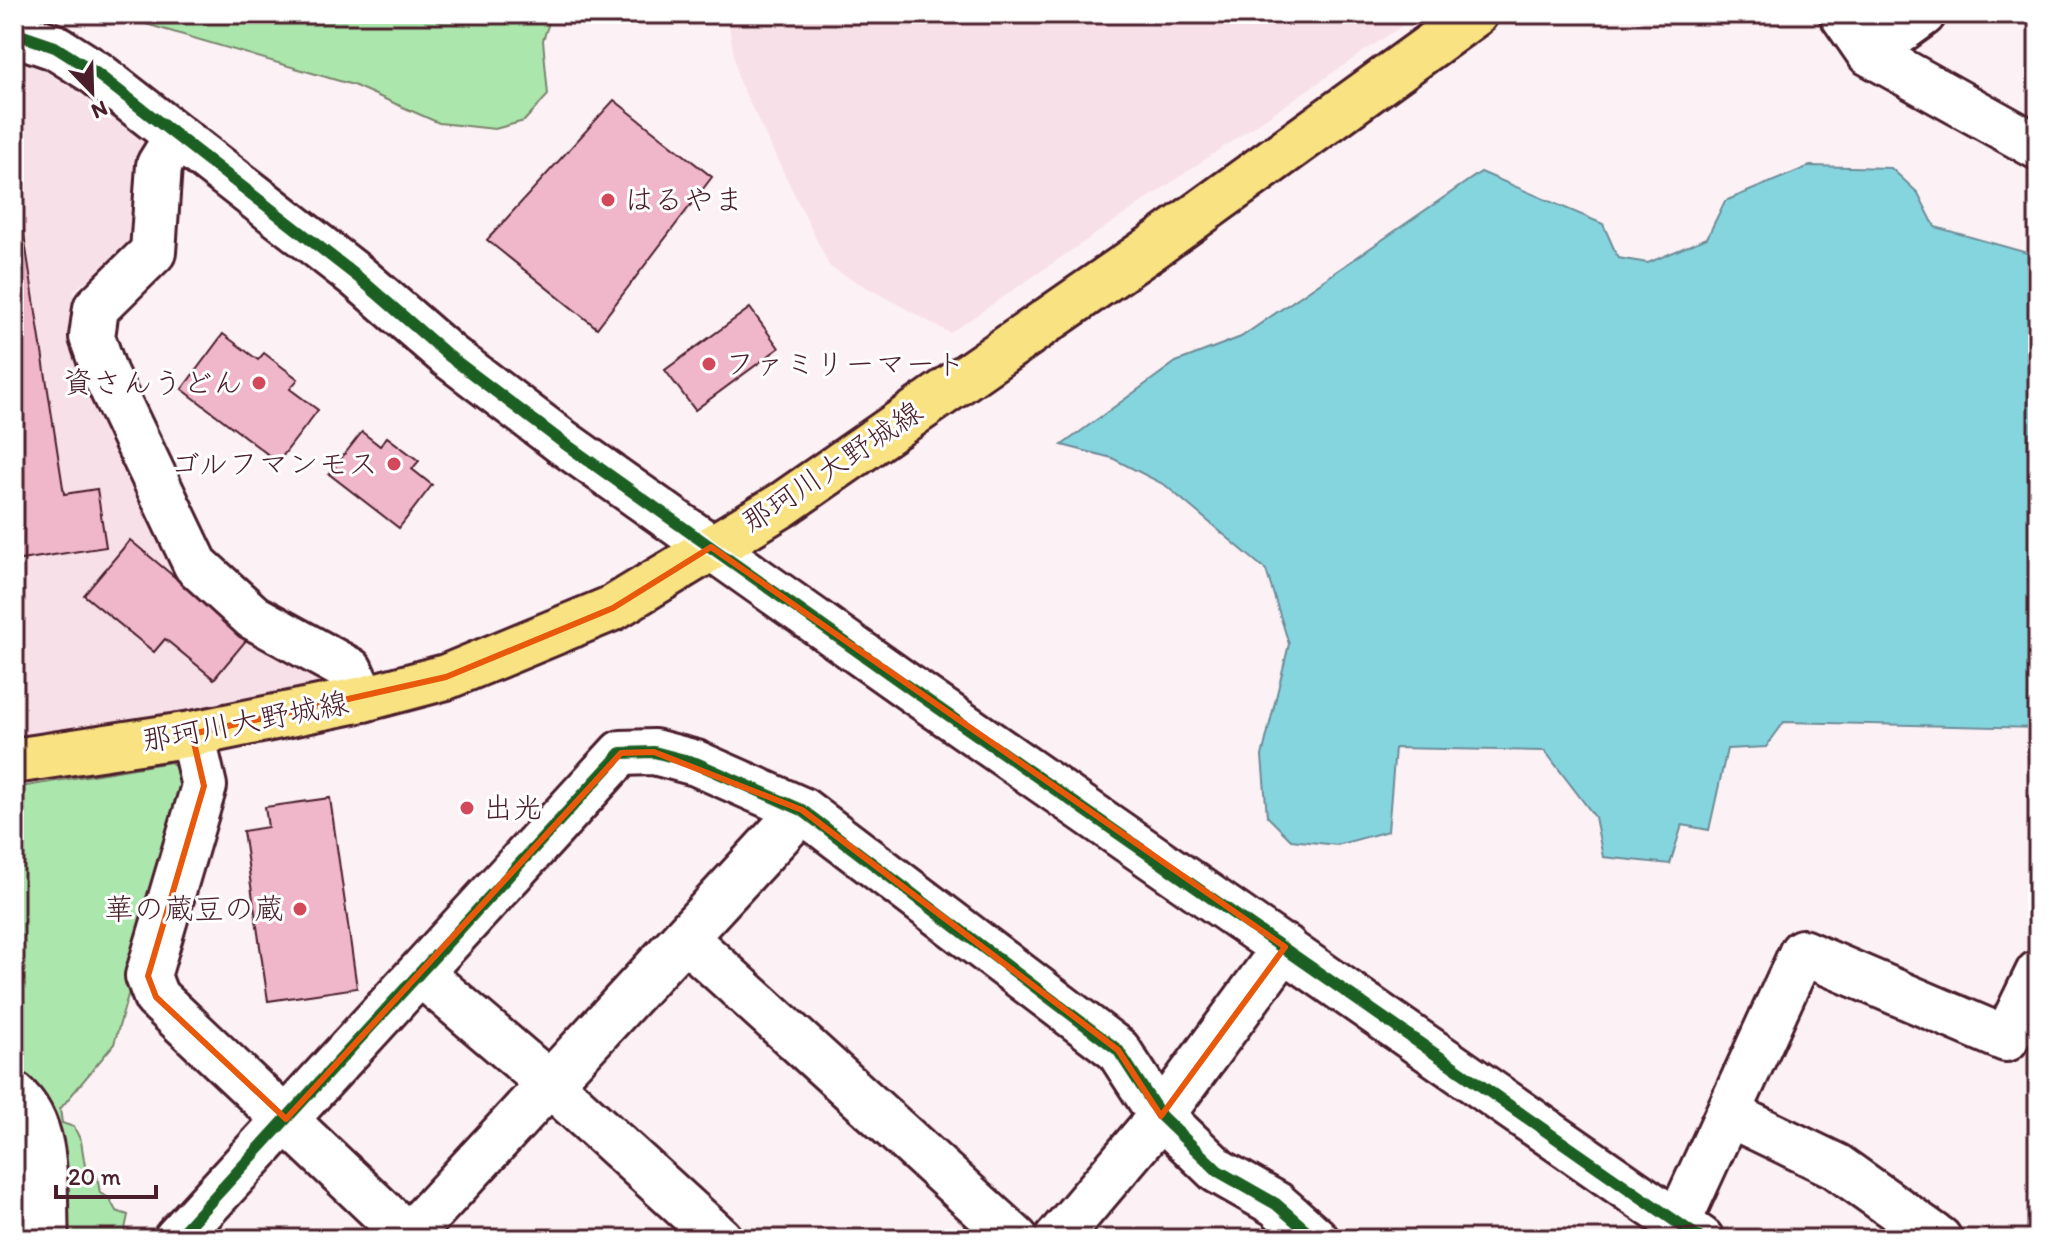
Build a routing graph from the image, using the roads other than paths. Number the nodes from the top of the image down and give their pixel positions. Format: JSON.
{"nodes":[{"id":1,"x":1475,"y":14,"type":"edge"},
{"id":2,"x":1842,"y":14,"type":"edge"},
{"id":3,"x":1923,"y":14,"type":"edge"},
{"id":4,"x":14,"y":33,"type":"edge"},
{"id":5,"x":1869,"y":53,"type":"junction"},
{"id":6,"x":177,"y":136,"type":"junction"},
{"id":7,"x":2038,"y":147,"type":"edge"},
{"id":8,"x":711,"y":547,"type":"junction"},
{"id":9,"x":363,"y":699,"type":"junction"},
{"id":10,"x":192,"y":734,"type":"junction"},
{"id":11,"x":14,"y":761,"type":"edge"},
{"id":12,"x":802,"y":810,"type":"junction"},
{"id":13,"x":685,"y":938,"type":"junction"},
{"id":14,"x":1285,"y":947,"type":"junction"},
{"id":15,"x":420,"y":973,"type":"junction"},
{"id":16,"x":2038,"y":973,"type":"edge"},
{"id":17,"x":550,"y":1084,"type":"junction"},
{"id":18,"x":14,"y":1095,"type":"edge"},
{"id":19,"x":1728,"y":1114,"type":"junction"},
{"id":20,"x":1161,"y":1116,"type":"junction"},
{"id":21,"x":286,"y":1119,"type":"junction"},
{"id":22,"x":1690,"y":1231,"type":"edge"},
{"id":23,"x":408,"y":1238,"type":"edge"},
{"id":24,"x":46,"y":1239,"type":"edge"},
{"id":25,"x":176,"y":1239,"type":"edge"},
{"id":26,"x":720,"y":1239,"type":"edge"},
{"id":27,"x":1016,"y":1239,"type":"edge"},
{"id":28,"x":1057,"y":1239,"type":"edge"},
{"id":29,"x":1316,"y":1239,"type":"edge"},
{"id":30,"x":1939,"y":1239,"type":"edge"}],
"edges":[{"from":1,"to":8,"type":"main road","name":"那珂川大野城線"},
{"from":2,"to":5,"type":"street"},
{"from":3,"to":5,"type":"street"},
{"from":4,"to":6,"type":"street"},
{"from":5,"to":7,"type":"street"},
{"from":6,"to":8,"type":"street"},
{"from":6,"to":9,"type":"street"},
{"from":8,"to":9,"type":"main road","name":"那珂川大野城線"},
{"from":8,"to":14,"type":"street"},
{"from":9,"to":10,"type":"main road","name":"那珂川大野城線"},
{"from":10,"to":11,"type":"main road","name":"那珂川大野城線"},
{"from":10,"to":21,"type":"street"},
{"from":12,"to":13,"type":"street"},
{"from":12,"to":15,"type":"street"},
{"from":12,"to":20,"type":"street"},
{"from":13,"to":17,"type":"street"},
{"from":13,"to":27,"type":"street"},
{"from":14,"to":20,"type":"street"},
{"from":14,"to":22,"type":"street"},
{"from":15,"to":17,"type":"street"},
{"from":15,"to":21,"type":"street"},
{"from":16,"to":19,"type":"street"},
{"from":17,"to":23,"type":"street"},
{"from":17,"to":26,"type":"street"},
{"from":18,"to":24,"type":"street"},
{"from":19,"to":22,"type":"street"},
{"from":19,"to":30,"type":"street"},
{"from":20,"to":28,"type":"street"},
{"from":20,"to":29,"type":"street"},
{"from":21,"to":23,"type":"street"},
{"from":21,"to":25,"type":"street"}]}
